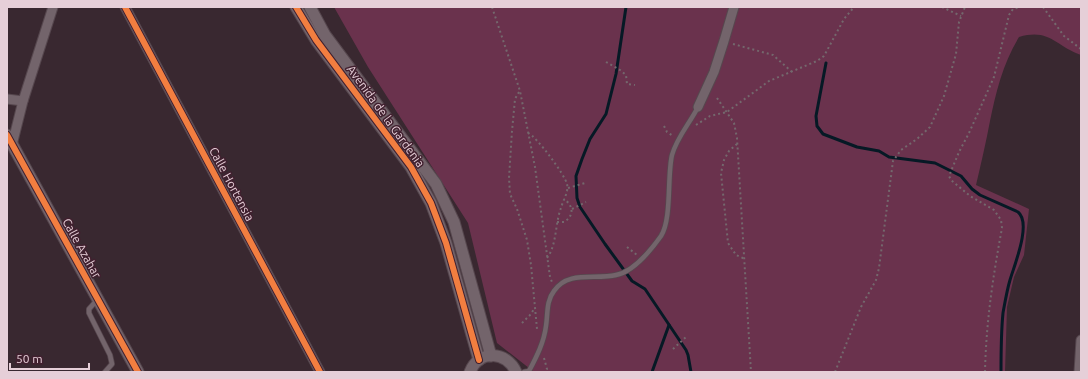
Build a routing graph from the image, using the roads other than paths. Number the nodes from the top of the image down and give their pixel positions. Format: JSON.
{"nodes":[{"id":1,"x":53,"y":7,"type":"edge"},
{"id":2,"x":125,"y":7,"type":"edge"},
{"id":3,"x":296,"y":7,"type":"edge"},
{"id":4,"x":310,"y":7,"type":"edge"},
{"id":5,"x":734,"y":7,"type":"edge"},
{"id":6,"x":7,"y":99,"type":"edge"},
{"id":7,"x":23,"y":101,"type":"junction"},
{"id":8,"x":698,"y":107,"type":"joint"},
{"id":9,"x":10,"y":140,"type":"edge"},
{"id":10,"x":98,"y":299,"type":"junction"},
{"id":11,"x":1081,"y":340,"type":"edge"},
{"id":12,"x":492,"y":356,"type":"junction"},
{"id":13,"x":479,"y":360,"type":"junction"},
{"id":14,"x":106,"y":372,"type":"edge"},
{"id":15,"x":138,"y":372,"type":"edge"},
{"id":16,"x":320,"y":372,"type":"edge"},
{"id":17,"x":470,"y":372,"type":"edge"},
{"id":18,"x":516,"y":372,"type":"edge"},
{"id":19,"x":524,"y":372,"type":"edge"},
{"id":20,"x":1079,"y":372,"type":"edge"}],
"edges":[{"from":1,"to":7,"type":"street"},
{"from":2,"to":16,"type":"street","name":"Calle Hortensia"},
{"from":3,"to":13,"type":"street","name":"Avenida de la Gardenia"},
{"from":4,"to":12,"type":"street","name":"Avenida de la Gardenia"},
{"from":5,"to":8,"type":"street"},
{"from":6,"to":7,"type":"street"},
{"from":7,"to":9,"type":"street"},
{"from":8,"to":19,"type":"lane"},
{"from":9,"to":10,"type":"street","name":"Calle Azahar"},
{"from":10,"to":14,"type":"lane"},
{"from":10,"to":15,"type":"street","name":"Calle Azahar"},
{"from":11,"to":20,"type":"street"},
{"from":12,"to":13,"type":"street"},
{"from":12,"to":18,"type":"street"},
{"from":13,"to":17,"type":"street"}]}
